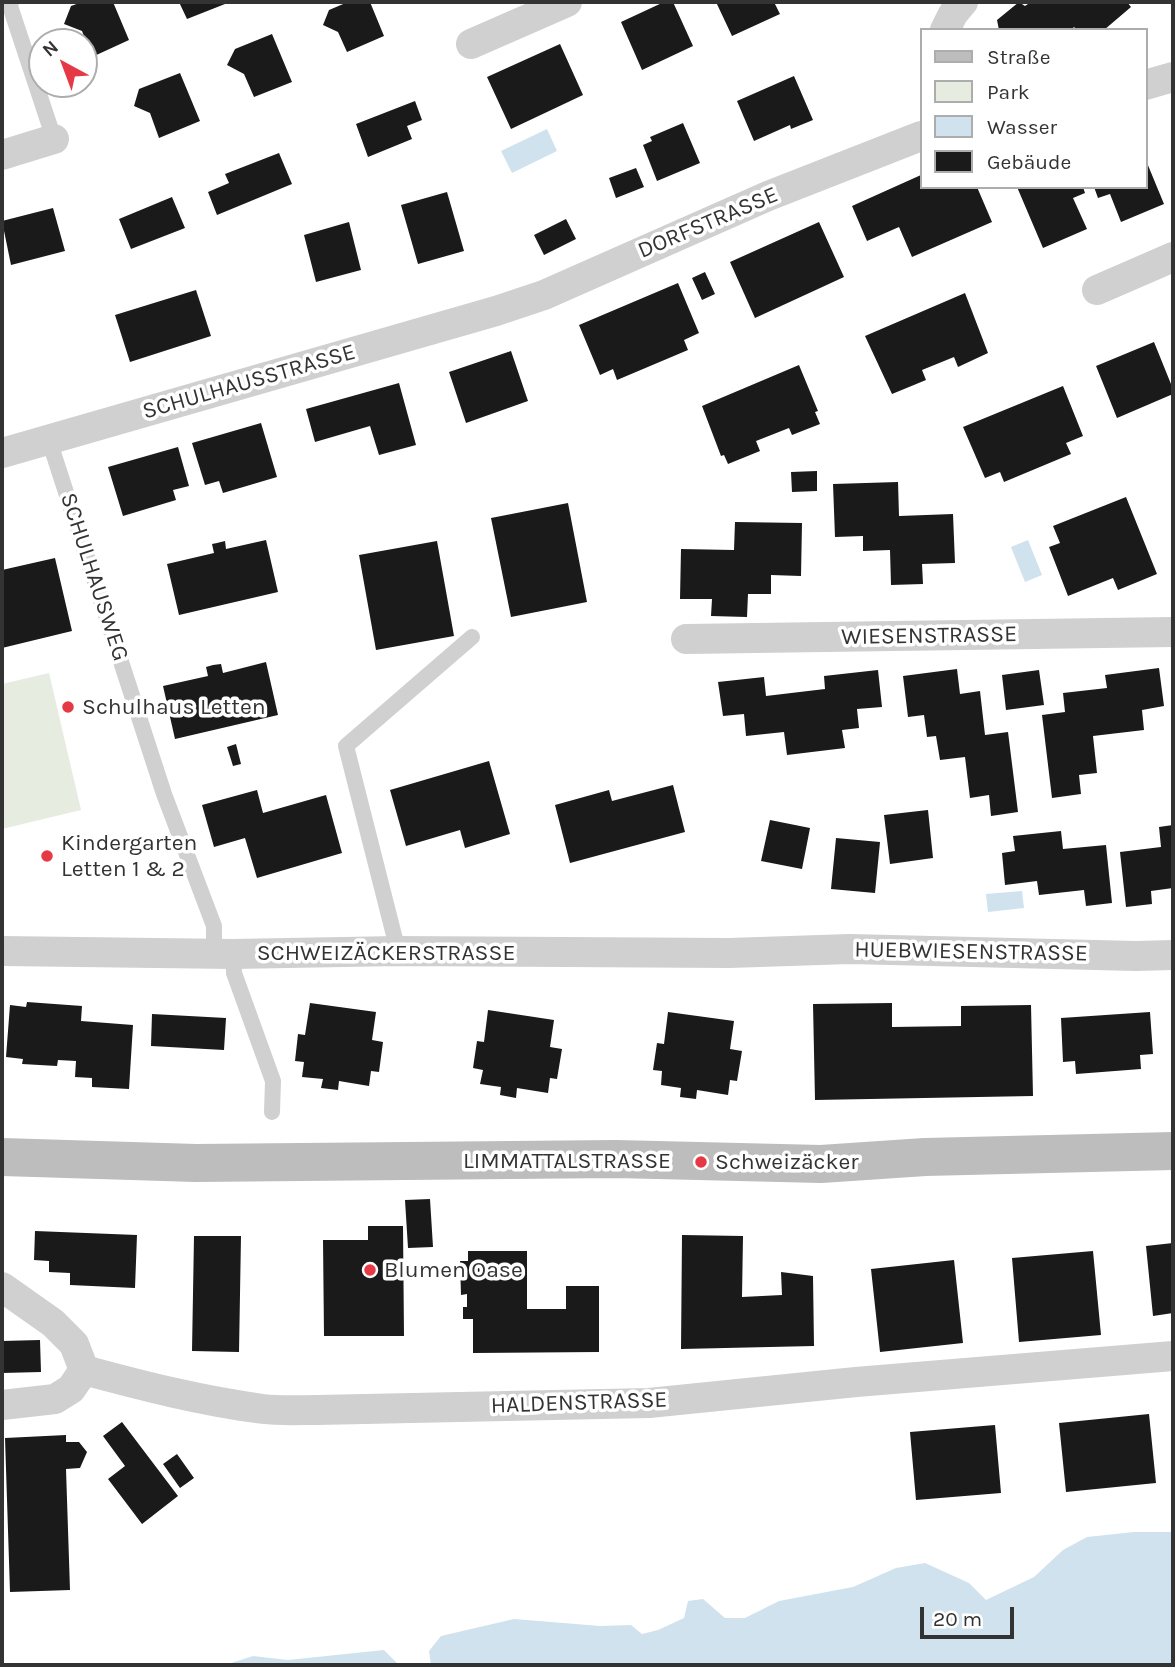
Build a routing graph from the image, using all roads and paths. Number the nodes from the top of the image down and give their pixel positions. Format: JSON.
{"nodes":[{"id":1,"x":567,"y":2,"type":"edge"},
{"id":2,"x":963,"y":2,"type":"edge"},
{"id":3,"x":11,"y":4,"type":"edge"},
{"id":4,"x":946,"y":28,"type":"edge"},
{"id":5,"x":471,"y":44,"type":"dead end"},
{"id":6,"x":1173,"y":77,"type":"edge"},
{"id":7,"x":1147,"y":84,"type":"edge"},
{"id":8,"x":920,"y":136,"type":"edge"},
{"id":9,"x":54,"y":139,"type":"joint"},
{"id":10,"x":2,"y":155,"type":"edge"},
{"id":11,"x":1173,"y":257,"type":"edge"},
{"id":12,"x":1097,"y":289,"type":"dead end"},
{"id":13,"x":496,"y":311,"type":"joint"},
{"id":14,"x":50,"y":440,"type":"junction"},
{"id":15,"x":2,"y":453,"type":"edge"},
{"id":16,"x":1173,"y":632,"type":"edge"},
{"id":17,"x":472,"y":637,"type":"dead end"},
{"id":18,"x":686,"y":639,"type":"dead end"},
{"id":19,"x":2,"y":951,"type":"edge"},
{"id":20,"x":398,"y":951,"type":"junction"},
{"id":21,"x":769,"y":953,"type":"joint"},
{"id":22,"x":224,"y":954,"type":"junction"},
{"id":23,"x":1173,"y":955,"type":"edge"},
{"id":24,"x":272,"y":1112,"type":"dead end"},
{"id":25,"x":1173,"y":1151,"type":"edge"},
{"id":26,"x":2,"y":1157,"type":"edge"},
{"id":27,"x":2,"y":1287,"type":"edge"},
{"id":28,"x":1173,"y":1356,"type":"edge"},
{"id":29,"x":84,"y":1370,"type":"junction"},
{"id":30,"x":2,"y":1405,"type":"edge"}],
"edges":[{"from":1,"to":5,"type":"street"},
{"from":2,"to":4,"type":"street"},
{"from":3,"to":9,"type":"lane"},
{"from":6,"to":7,"type":"street"},
{"from":8,"to":13,"type":"street","name":"DORFSTRASSE"},
{"from":9,"to":10,"type":"street"},
{"from":11,"to":12,"type":"street"},
{"from":13,"to":14,"type":"street","name":"SCHULHAUSSTRASSE"},
{"from":14,"to":15,"type":"street","name":"SCHULHAUSSTRASSE"},
{"from":14,"to":22,"type":"lane","name":"SCHULHAUSWEG"},
{"from":16,"to":18,"type":"street","name":"WIESENSTRASSE"},
{"from":17,"to":20,"type":"lane"},
{"from":19,"to":22,"type":"street","name":"SCHWEIZÄCKERSTRASSE"},
{"from":20,"to":21,"type":"street","name":"SCHWEIZÄCKERSTRASSE"},
{"from":20,"to":22,"type":"street","name":"SCHWEIZÄCKERSTRASSE"},
{"from":21,"to":23,"type":"street","name":"HUEBWIESENSTRASSE"},
{"from":22,"to":24,"type":"lane","name":"SCHULHAUSWEG"},
{"from":25,"to":26,"type":"main road","name":"LIMMATTALSTRASSE"},
{"from":27,"to":29,"type":"street"},
{"from":28,"to":29,"type":"street","name":"HALDENSTRASSE"},
{"from":29,"to":30,"type":"street"}]}
